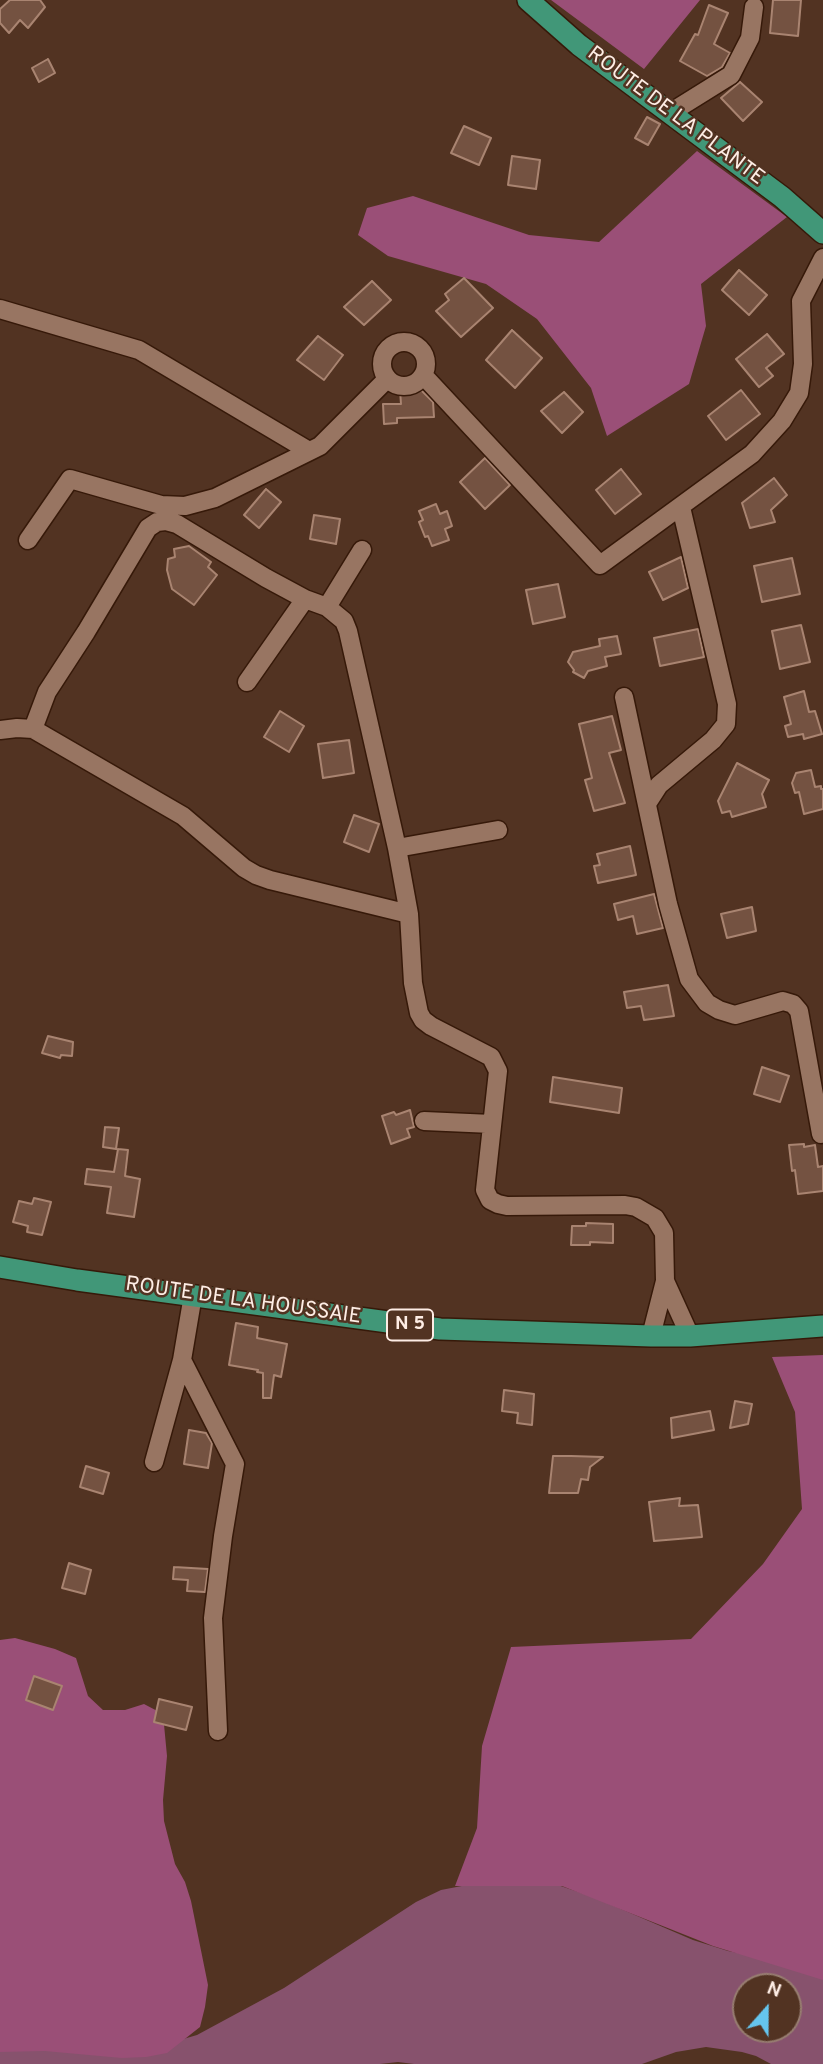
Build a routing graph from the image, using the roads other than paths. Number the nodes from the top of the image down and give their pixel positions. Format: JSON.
{"nodes":[{"id":1,"x":528,"y":0,"type":"edge"},
{"id":2,"x":754,"y":7,"type":"dead end"},
{"id":3,"x":670,"y":113,"type":"junction"},
{"id":4,"x":823,"y":233,"type":"edge"},
{"id":5,"x":823,"y":258,"type":"edge"},
{"id":6,"x":0,"y":309,"type":"edge"},
{"id":7,"x":424,"y":374,"type":"junction"},
{"id":8,"x":387,"y":379,"type":"junction"},
{"id":9,"x":309,"y":451,"type":"junction"},
{"id":10,"x":681,"y":507,"type":"junction"},
{"id":11,"x":28,"y":540,"type":"dead end"},
{"id":12,"x":362,"y":550,"type":"dead end"},
{"id":13,"x":305,"y":599,"type":"junction"},
{"id":14,"x":327,"y":607,"type":"junction"},
{"id":15,"x":247,"y":682,"type":"dead end"},
{"id":16,"x":624,"y":697,"type":"dead end"},
{"id":17,"x":33,"y":729,"type":"junction"},
{"id":18,"x":0,"y":730,"type":"edge"},
{"id":19,"x":648,"y":802,"type":"junction"},
{"id":20,"x":498,"y":830,"type":"dead end"},
{"id":21,"x":397,"y":848,"type":"junction"},
{"id":22,"x":409,"y":914,"type":"junction"},
{"id":23,"x":424,"y":1121,"type":"dead end"},
{"id":24,"x":492,"y":1124,"type":"junction"},
{"id":25,"x":821,"y":1134,"type":"dead end"},
{"id":26,"x":0,"y":1268,"type":"edge"},
{"id":27,"x":665,"y":1281,"type":"junction"},
{"id":28,"x":193,"y":1295,"type":"junction"},
{"id":29,"x":823,"y":1326,"type":"edge"},
{"id":30,"x":651,"y":1336,"type":"junction"},
{"id":31,"x":690,"y":1336,"type":"junction"},
{"id":32,"x":182,"y":1360,"type":"junction"},
{"id":33,"x":154,"y":1462,"type":"dead end"},
{"id":34,"x":218,"y":1731,"type":"dead end"}],
"edges":[{"from":1,"to":3,"type":"main road","name":"ROUTE DE LA PLANTE"},
{"from":2,"to":3,"type":"street"},
{"from":3,"to":4,"type":"main road","name":"ROUTE DE LA PLANTE"},
{"from":5,"to":10,"type":"street"},
{"from":6,"to":9,"type":"street"},
{"from":7,"to":8,"type":"street"},
{"from":7,"to":8,"type":"street"},
{"from":7,"to":10,"type":"street"},
{"from":8,"to":9,"type":"street"},
{"from":9,"to":11,"type":"street"},
{"from":10,"to":19,"type":"street"},
{"from":12,"to":14,"type":"street"},
{"from":13,"to":14,"type":"street"},
{"from":13,"to":15,"type":"street"},
{"from":13,"to":17,"type":"street"},
{"from":14,"to":21,"type":"street"},
{"from":16,"to":19,"type":"street"},
{"from":17,"to":18,"type":"street"},
{"from":17,"to":22,"type":"street"},
{"from":19,"to":25,"type":"street"},
{"from":20,"to":21,"type":"street"},
{"from":21,"to":22,"type":"street"},
{"from":22,"to":24,"type":"street"},
{"from":23,"to":24,"type":"street"},
{"from":24,"to":27,"type":"street"},
{"from":26,"to":28,"type":"main road","name":"ROUTE DE LA HOUSSAIE","number":"N 5"},
{"from":27,"to":30,"type":"street"},
{"from":27,"to":31,"type":"street"},
{"from":28,"to":30,"type":"main road","name":"ROUTE DE LA HOUSSAIE","number":"N 5"},
{"from":28,"to":32,"type":"street"},
{"from":29,"to":31,"type":"main road","name":"ROUTE DE LA HOUSSAIE","number":"N 5"},
{"from":30,"to":31,"type":"main road","name":"ROUTE DE LA HOUSSAIE","number":"N 5"},
{"from":32,"to":33,"type":"street"},
{"from":32,"to":34,"type":"street"}]}
